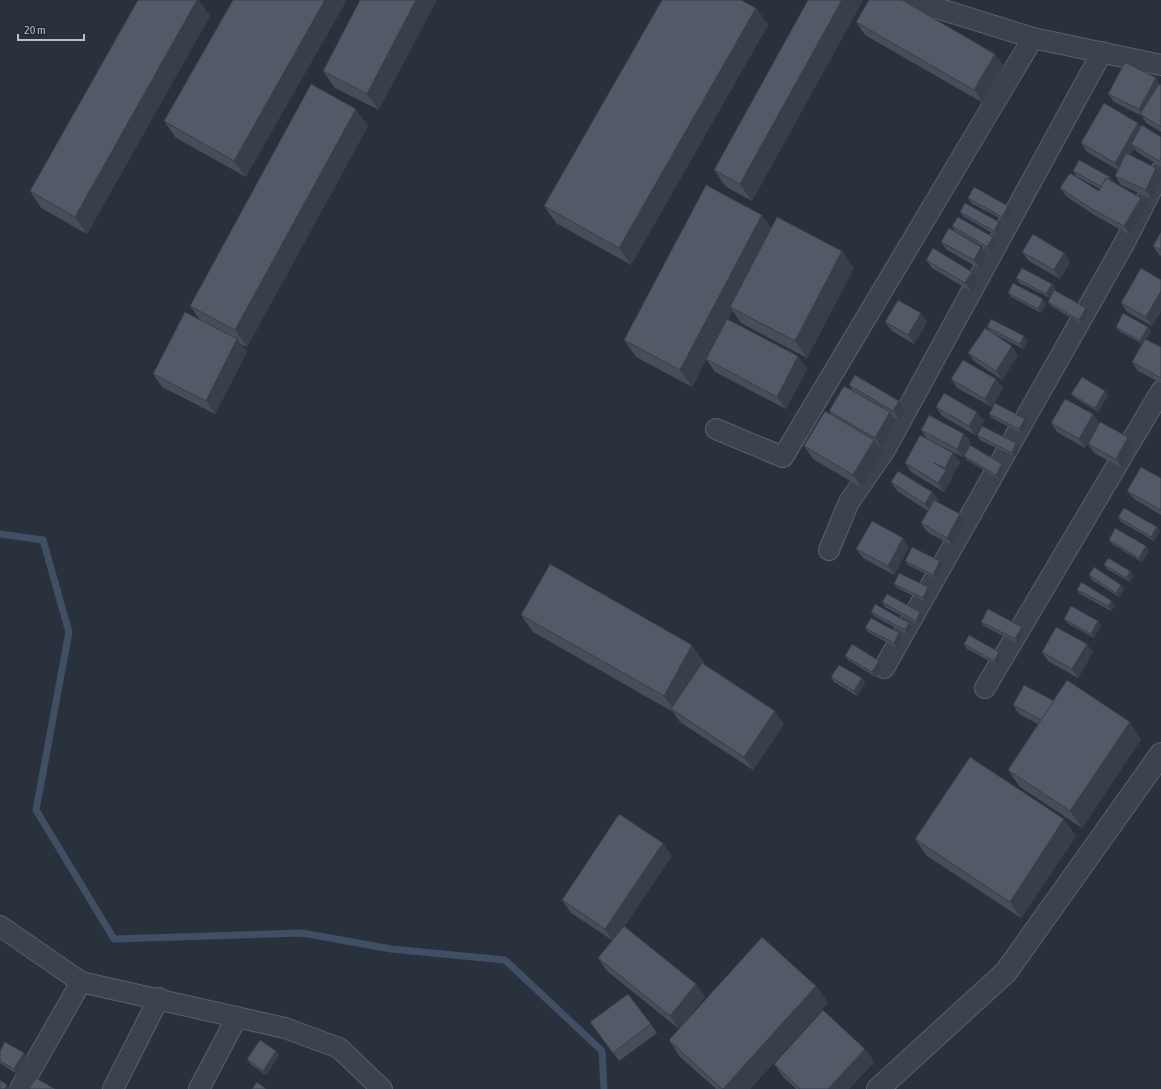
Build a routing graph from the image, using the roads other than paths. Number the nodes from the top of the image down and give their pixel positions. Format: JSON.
{"nodes":[{"id":1,"x":911,"y":0,"type":"edge"},
{"id":2,"x":1033,"y":38,"type":"junction"},
{"id":3,"x":1102,"y":52,"type":"junction"},
{"id":4,"x":1161,"y":65,"type":"edge"},
{"id":5,"x":1161,"y":170,"type":"edge"},
{"id":6,"x":1161,"y":390,"type":"edge"},
{"id":7,"x":716,"y":429,"type":"dead end"},
{"id":8,"x":829,"y":550,"type":"dead end"},
{"id":9,"x":884,"y":668,"type":"dead end"},
{"id":10,"x":985,"y":688,"type":"dead end"},
{"id":11,"x":1161,"y":754,"type":"edge"},
{"id":12,"x":0,"y":926,"type":"edge"},
{"id":13,"x":82,"y":982,"type":"junction"},
{"id":14,"x":159,"y":998,"type":"junction"},
{"id":15,"x":237,"y":1017,"type":"junction"},
{"id":16,"x":20,"y":1089,"type":"edge"},
{"id":17,"x":113,"y":1089,"type":"edge"},
{"id":18,"x":199,"y":1089,"type":"edge"},
{"id":19,"x":382,"y":1089,"type":"edge"},
{"id":20,"x":878,"y":1089,"type":"edge"}],
"edges":[{"from":1,"to":2,"type":"street"},
{"from":2,"to":3,"type":"street"},
{"from":2,"to":7,"type":"street"},
{"from":3,"to":4,"type":"street"},
{"from":3,"to":8,"type":"street"},
{"from":5,"to":9,"type":"street"},
{"from":6,"to":10,"type":"street"},
{"from":11,"to":20,"type":"street"},
{"from":12,"to":13,"type":"street"},
{"from":13,"to":14,"type":"street"},
{"from":13,"to":16,"type":"street"},
{"from":14,"to":15,"type":"street"},
{"from":14,"to":17,"type":"street"},
{"from":15,"to":18,"type":"street"},
{"from":15,"to":19,"type":"street"}]}
